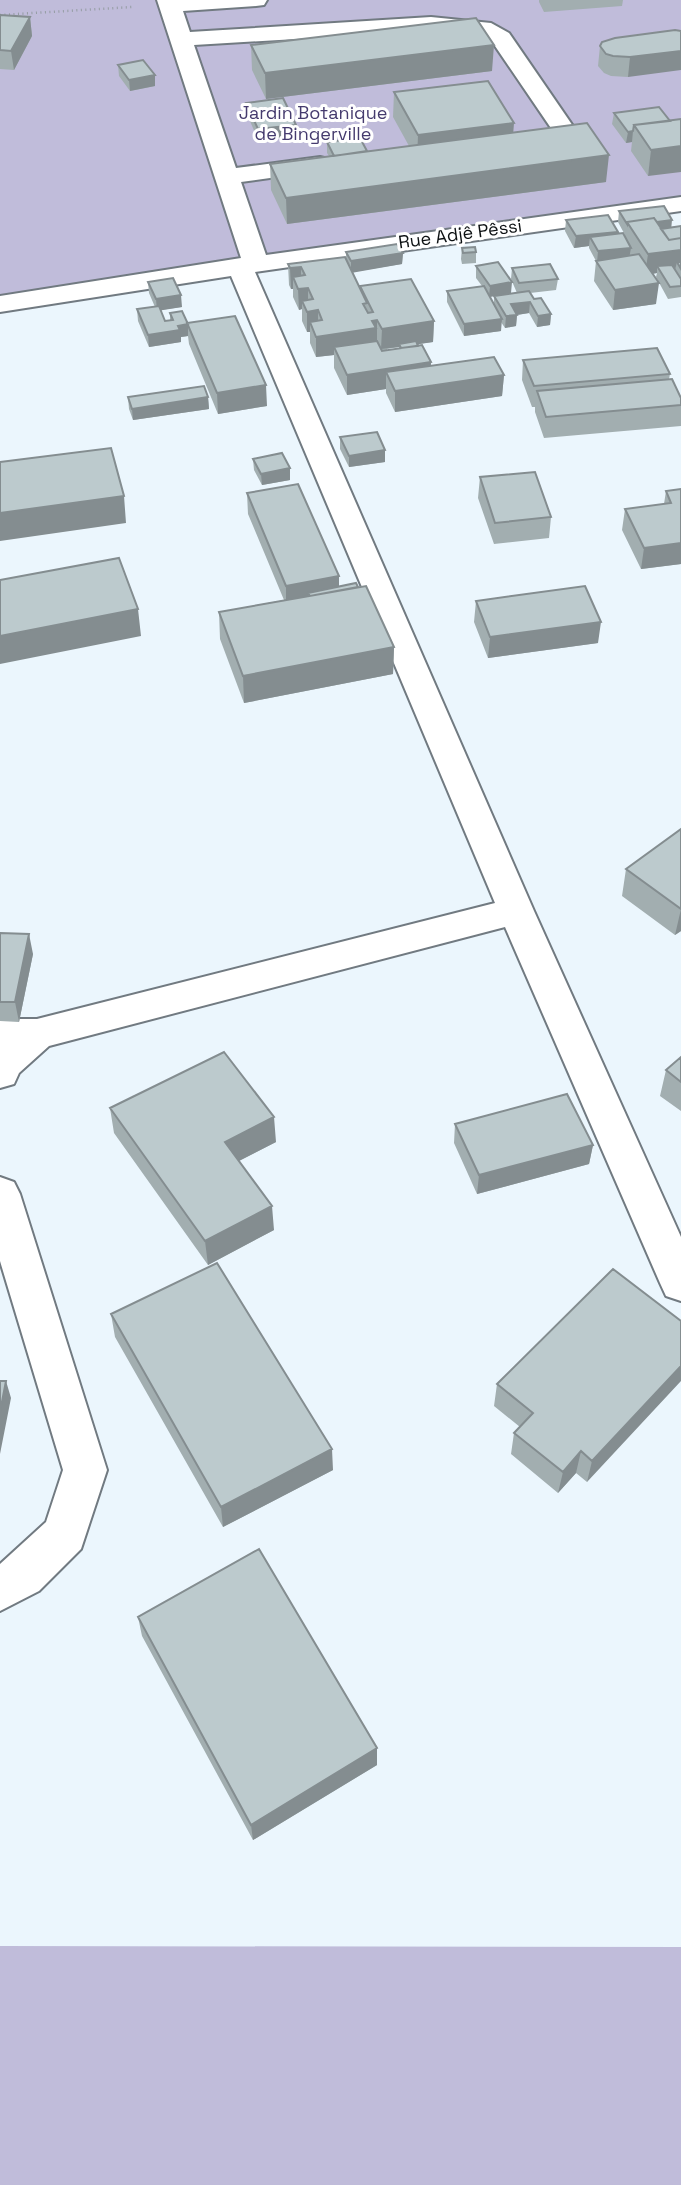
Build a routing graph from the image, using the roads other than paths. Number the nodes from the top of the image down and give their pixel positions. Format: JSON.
{"nodes":[{"id":1,"x":256,"y":0,"type":"edge"},
{"id":2,"x":169,"y":3,"type":"edge"},
{"id":3,"x":181,"y":39,"type":"junction"},
{"id":4,"x":563,"y":129,"type":"edge"},
{"id":5,"x":320,"y":164,"type":"edge"},
{"id":6,"x":226,"y":177,"type":"junction"},
{"id":7,"x":681,"y":204,"type":"edge"},
{"id":8,"x":248,"y":265,"type":"junction"},
{"id":9,"x":0,"y":304,"type":"edge"},
{"id":10,"x":516,"y":911,"type":"junction"},
{"id":11,"x":0,"y":1034,"type":"edge"},
{"id":12,"x":37,"y":1034,"type":"junction"},
{"id":13,"x":0,"y":1073,"type":"edge"},
{"id":14,"x":0,"y":1194,"type":"edge"},
{"id":15,"x":670,"y":1224,"type":"edge"},
{"id":16,"x":681,"y":1283,"type":"edge"},
{"id":17,"x":0,"y":1589,"type":"edge"}],
"edges":[{"from":1,"to":2,"type":"street"},
{"from":2,"to":3,"type":"street"},
{"from":3,"to":4,"type":"street"},
{"from":3,"to":6,"type":"street"},
{"from":5,"to":6,"type":"street"},
{"from":6,"to":8,"type":"street"},
{"from":7,"to":8,"type":"street","name":"Rue Adjê Pêssi"},
{"from":8,"to":9,"type":"street","name":"Rue Adjê Pêssi"},
{"from":8,"to":10,"type":"street"},
{"from":10,"to":12,"type":"street"},
{"from":10,"to":15,"type":"street"},
{"from":11,"to":12,"type":"street"},
{"from":12,"to":13,"type":"street"},
{"from":14,"to":17,"type":"street"},
{"from":15,"to":16,"type":"street"}]}
